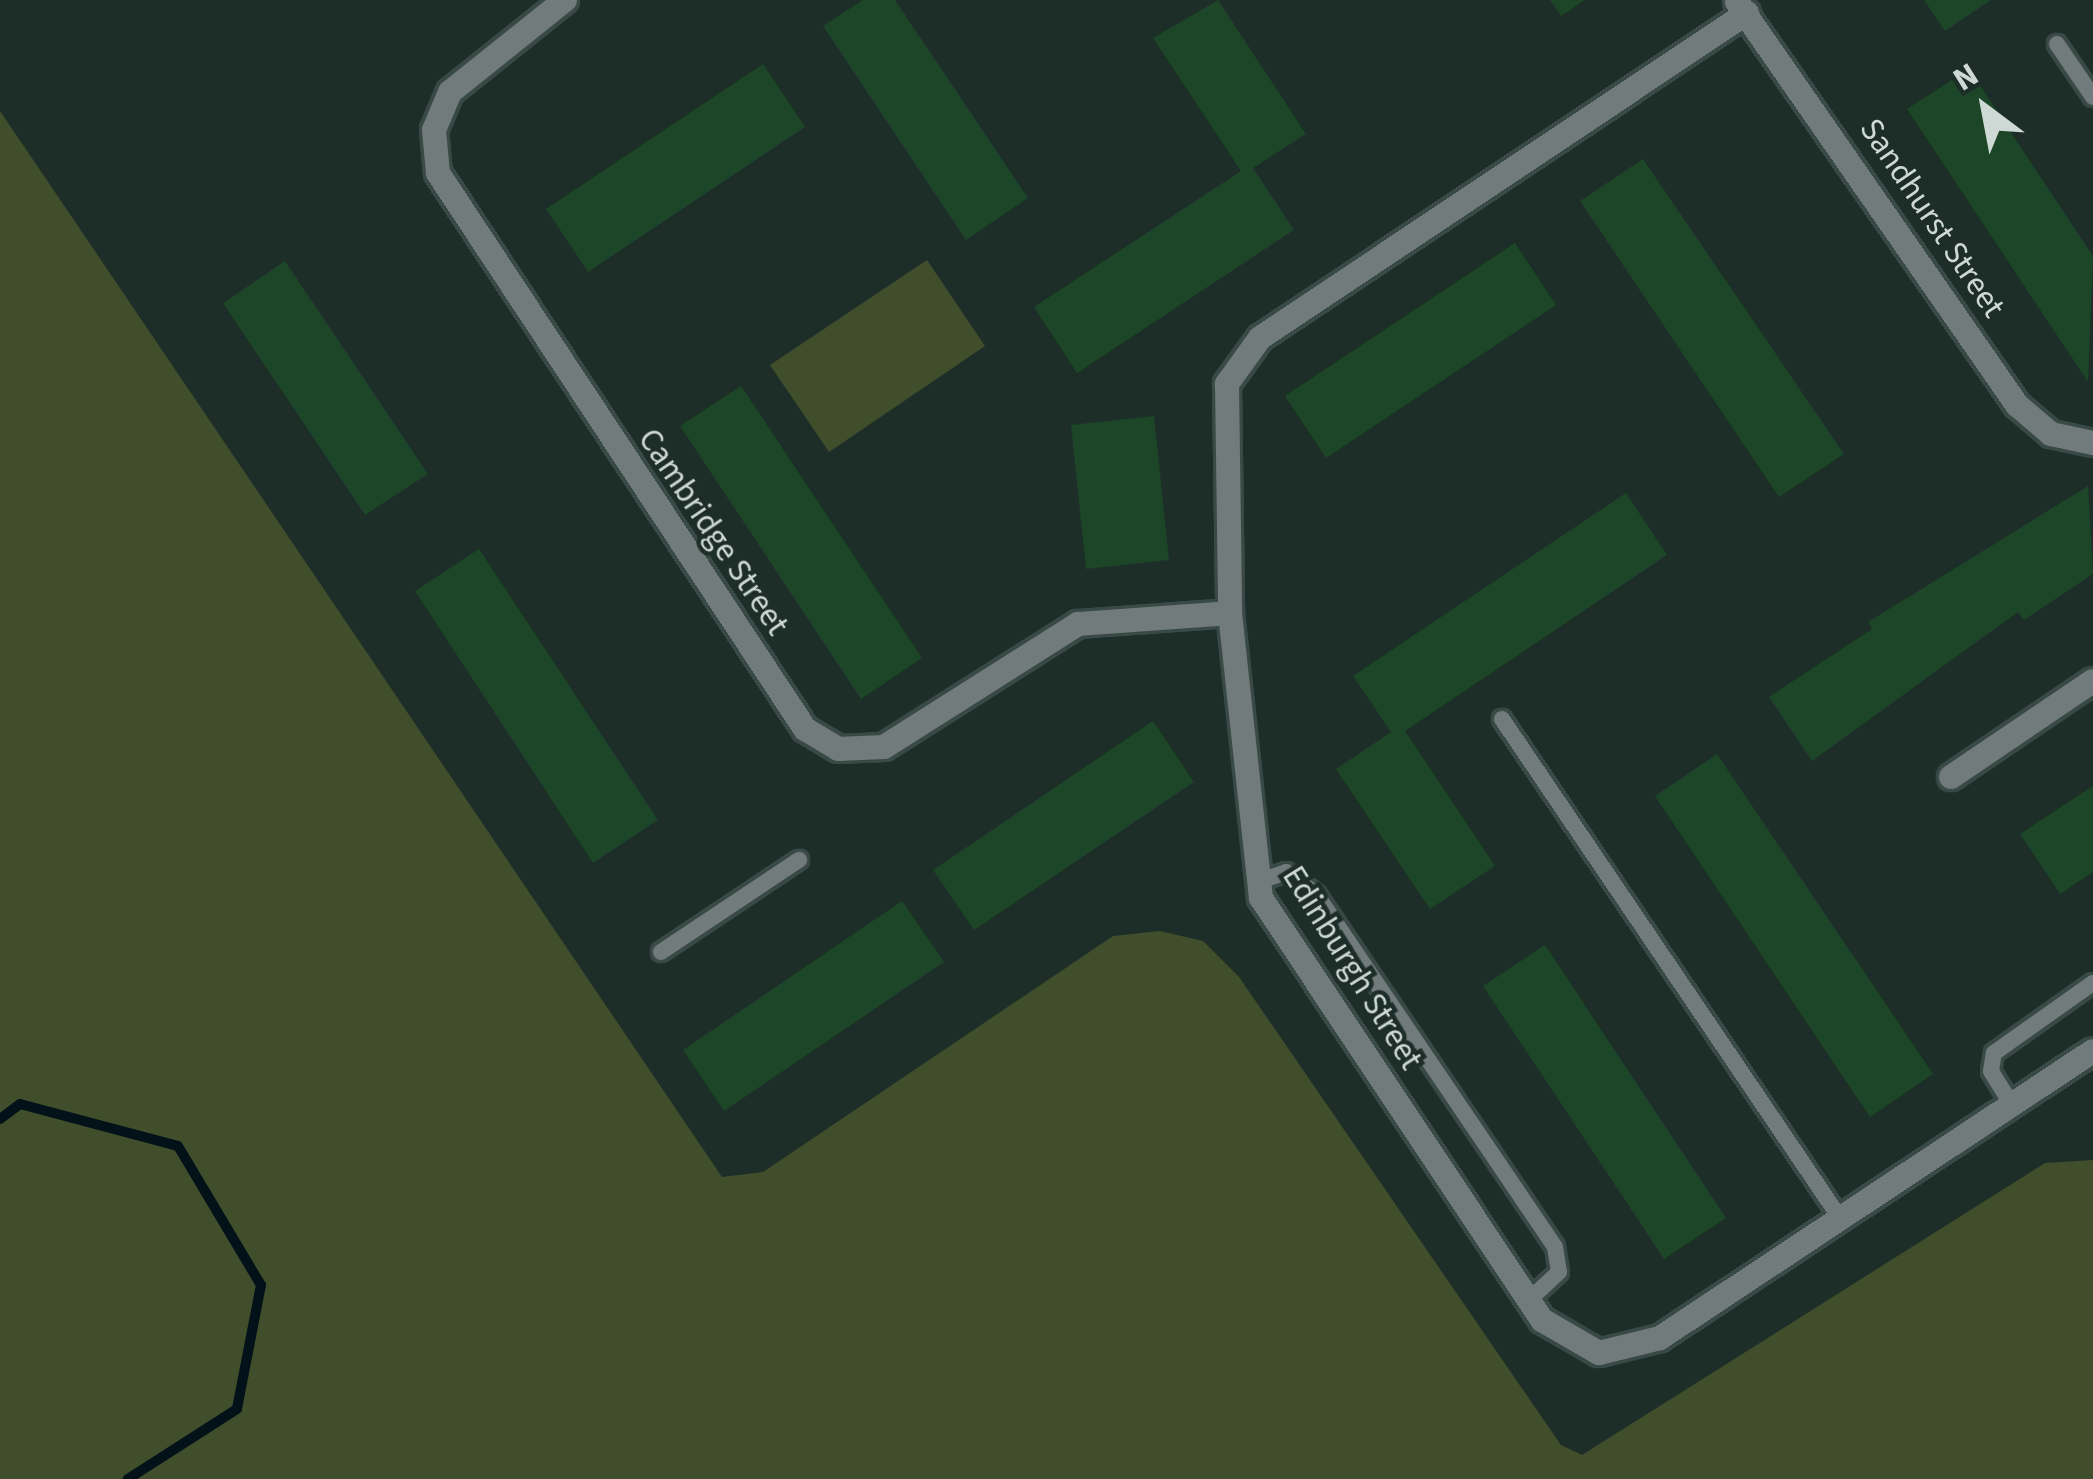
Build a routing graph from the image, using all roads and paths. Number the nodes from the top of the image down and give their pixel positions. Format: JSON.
{"nodes":[{"id":1,"x":565,"y":0,"type":"edge"},
{"id":2,"x":1741,"y":6,"type":"edge"},
{"id":3,"x":2057,"y":44,"type":"dead end"},
{"id":4,"x":2093,"y":98,"type":"edge"},
{"id":5,"x":2093,"y":443,"type":"edge"},
{"id":6,"x":1230,"y":613,"type":"junction"},
{"id":7,"x":2093,"y":681,"type":"edge"},
{"id":8,"x":1502,"y":719,"type":"dead end"},
{"id":9,"x":1951,"y":777,"type":"dead end"},
{"id":10,"x":799,"y":860,"type":"dead end"},
{"id":11,"x":1256,"y":882,"type":"junction"},
{"id":12,"x":661,"y":952,"type":"dead end"},
{"id":13,"x":2093,"y":983,"type":"edge"},
{"id":14,"x":2093,"y":1051,"type":"edge"},
{"id":15,"x":2012,"y":1105,"type":"junction"},
{"id":16,"x":1840,"y":1218,"type":"junction"},
{"id":17,"x":1529,"y":1300,"type":"junction"}],
"edges":[{"from":1,"to":6,"type":"street","name":"Cambridge Street"},
{"from":2,"to":5,"type":"street","name":"Sandhurst Street"},
{"from":2,"to":6,"type":"street","name":"Edinburgh Street"},
{"from":3,"to":4,"type":"lane"},
{"from":6,"to":11,"type":"street","name":"Edinburgh Street"},
{"from":7,"to":9,"type":"street"},
{"from":8,"to":16,"type":"lane"},
{"from":10,"to":12,"type":"lane"},
{"from":11,"to":17,"type":"street","name":"Edinburgh Street"},
{"from":11,"to":17,"type":"lane"},
{"from":13,"to":15,"type":"lane"},
{"from":14,"to":15,"type":"street","name":"Edinburgh Street"},
{"from":15,"to":16,"type":"street","name":"Edinburgh Street"},
{"from":16,"to":17,"type":"street","name":"Edinburgh Street"}]}
